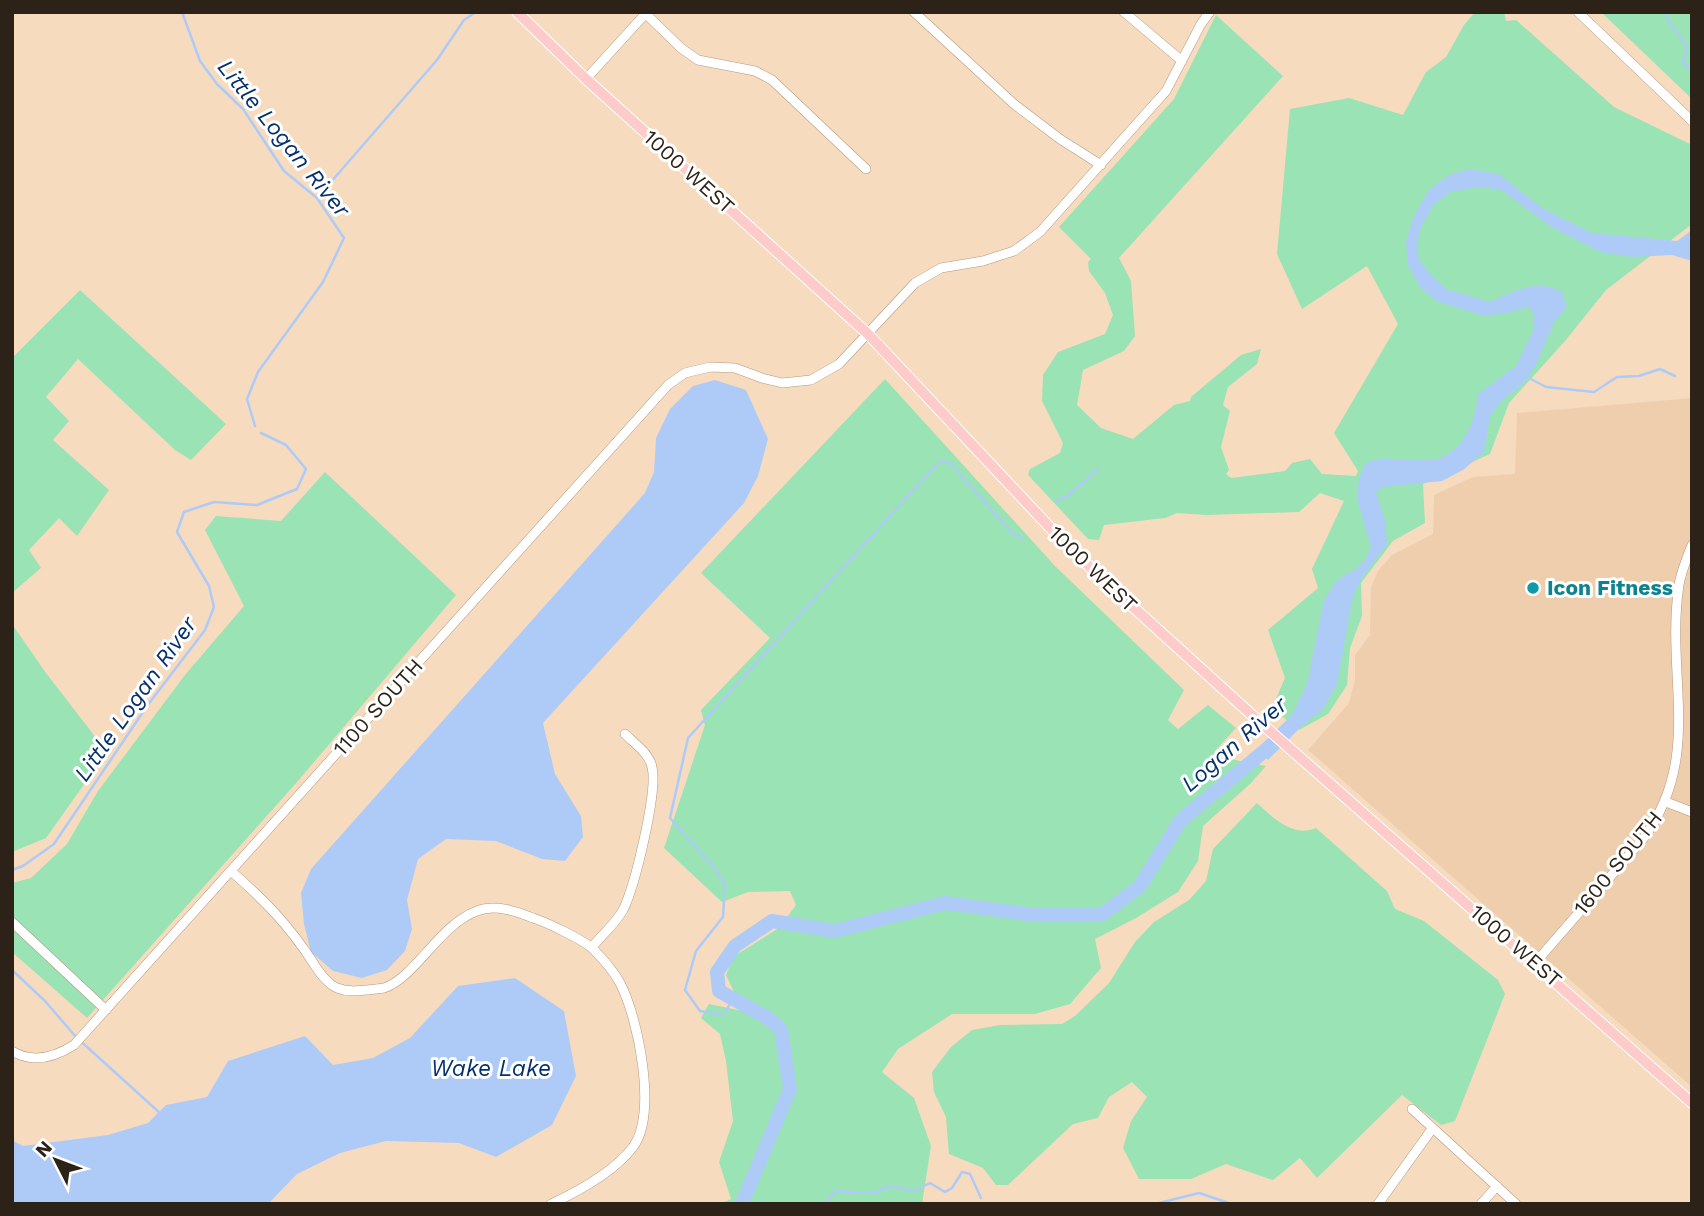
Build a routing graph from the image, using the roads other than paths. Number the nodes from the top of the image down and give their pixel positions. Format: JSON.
{"nodes":[{"id":1,"x":517,"y":12,"type":"edge"},
{"id":2,"x":914,"y":12,"type":"edge"},
{"id":3,"x":1124,"y":12,"type":"edge"},
{"id":4,"x":1578,"y":12,"type":"edge"},
{"id":5,"x":647,"y":13,"type":"edge"},
{"id":6,"x":1209,"y":13,"type":"edge"},
{"id":7,"x":1182,"y":61,"type":"junction"},
{"id":8,"x":586,"y":79,"type":"junction"},
{"id":9,"x":1692,"y":121,"type":"edge"},
{"id":10,"x":1101,"y":165,"type":"junction"},
{"id":11,"x":866,"y":170,"type":"dead end"},
{"id":12,"x":868,"y":334,"type":"junction"},
{"id":13,"x":1692,"y":545,"type":"edge"},
{"id":14,"x":625,"y":734,"type":"dead end"},
{"id":15,"x":1666,"y":802,"type":"junction"},
{"id":16,"x":1692,"y":812,"type":"edge"},
{"id":17,"x":231,"y":871,"type":"junction"},
{"id":18,"x":12,"y":922,"type":"edge"},
{"id":19,"x":592,"y":947,"type":"junction"},
{"id":20,"x":1535,"y":963,"type":"junction"},
{"id":21,"x":106,"y":1010,"type":"junction"},
{"id":22,"x":12,"y":1051,"type":"edge"},
{"id":23,"x":1692,"y":1103,"type":"edge"},
{"id":24,"x":1412,"y":1109,"type":"dead end"},
{"id":25,"x":1432,"y":1129,"type":"junction"},
{"id":26,"x":1497,"y":1186,"type":"junction"},
{"id":27,"x":568,"y":1200,"type":"edge"},
{"id":28,"x":551,"y":1204,"type":"edge"},
{"id":29,"x":1378,"y":1204,"type":"edge"},
{"id":30,"x":1481,"y":1204,"type":"edge"},
{"id":31,"x":1516,"y":1204,"type":"edge"}],
"edges":[{"from":1,"to":8,"type":"main road","name":"1000 WEST"},
{"from":2,"to":10,"type":"street"},
{"from":3,"to":7,"type":"street"},
{"from":4,"to":9,"type":"street"},
{"from":5,"to":8,"type":"street"},
{"from":5,"to":11,"type":"street"},
{"from":6,"to":7,"type":"street"},
{"from":7,"to":10,"type":"street"},
{"from":8,"to":12,"type":"main road","name":"1000 WEST"},
{"from":10,"to":12,"type":"street"},
{"from":12,"to":17,"type":"street","name":"1100 SOUTH"},
{"from":12,"to":20,"type":"main road","name":"1000 WEST"},
{"from":13,"to":15,"type":"street","name":"1600 SOUTH"},
{"from":14,"to":19,"type":"street"},
{"from":15,"to":16,"type":"street"},
{"from":15,"to":20,"type":"street","name":"1600 SOUTH"},
{"from":17,"to":19,"type":"street"},
{"from":17,"to":21,"type":"street","name":"1100 SOUTH"},
{"from":18,"to":21,"type":"street"},
{"from":19,"to":27,"type":"street"},
{"from":20,"to":23,"type":"main road","name":"1000 WEST"},
{"from":21,"to":22,"type":"street","name":"1100 SOUTH"},
{"from":24,"to":25,"type":"street"},
{"from":25,"to":26,"type":"street"},
{"from":25,"to":29,"type":"street"},
{"from":26,"to":30,"type":"street"},
{"from":26,"to":31,"type":"street"},
{"from":27,"to":28,"type":"street"}]}
